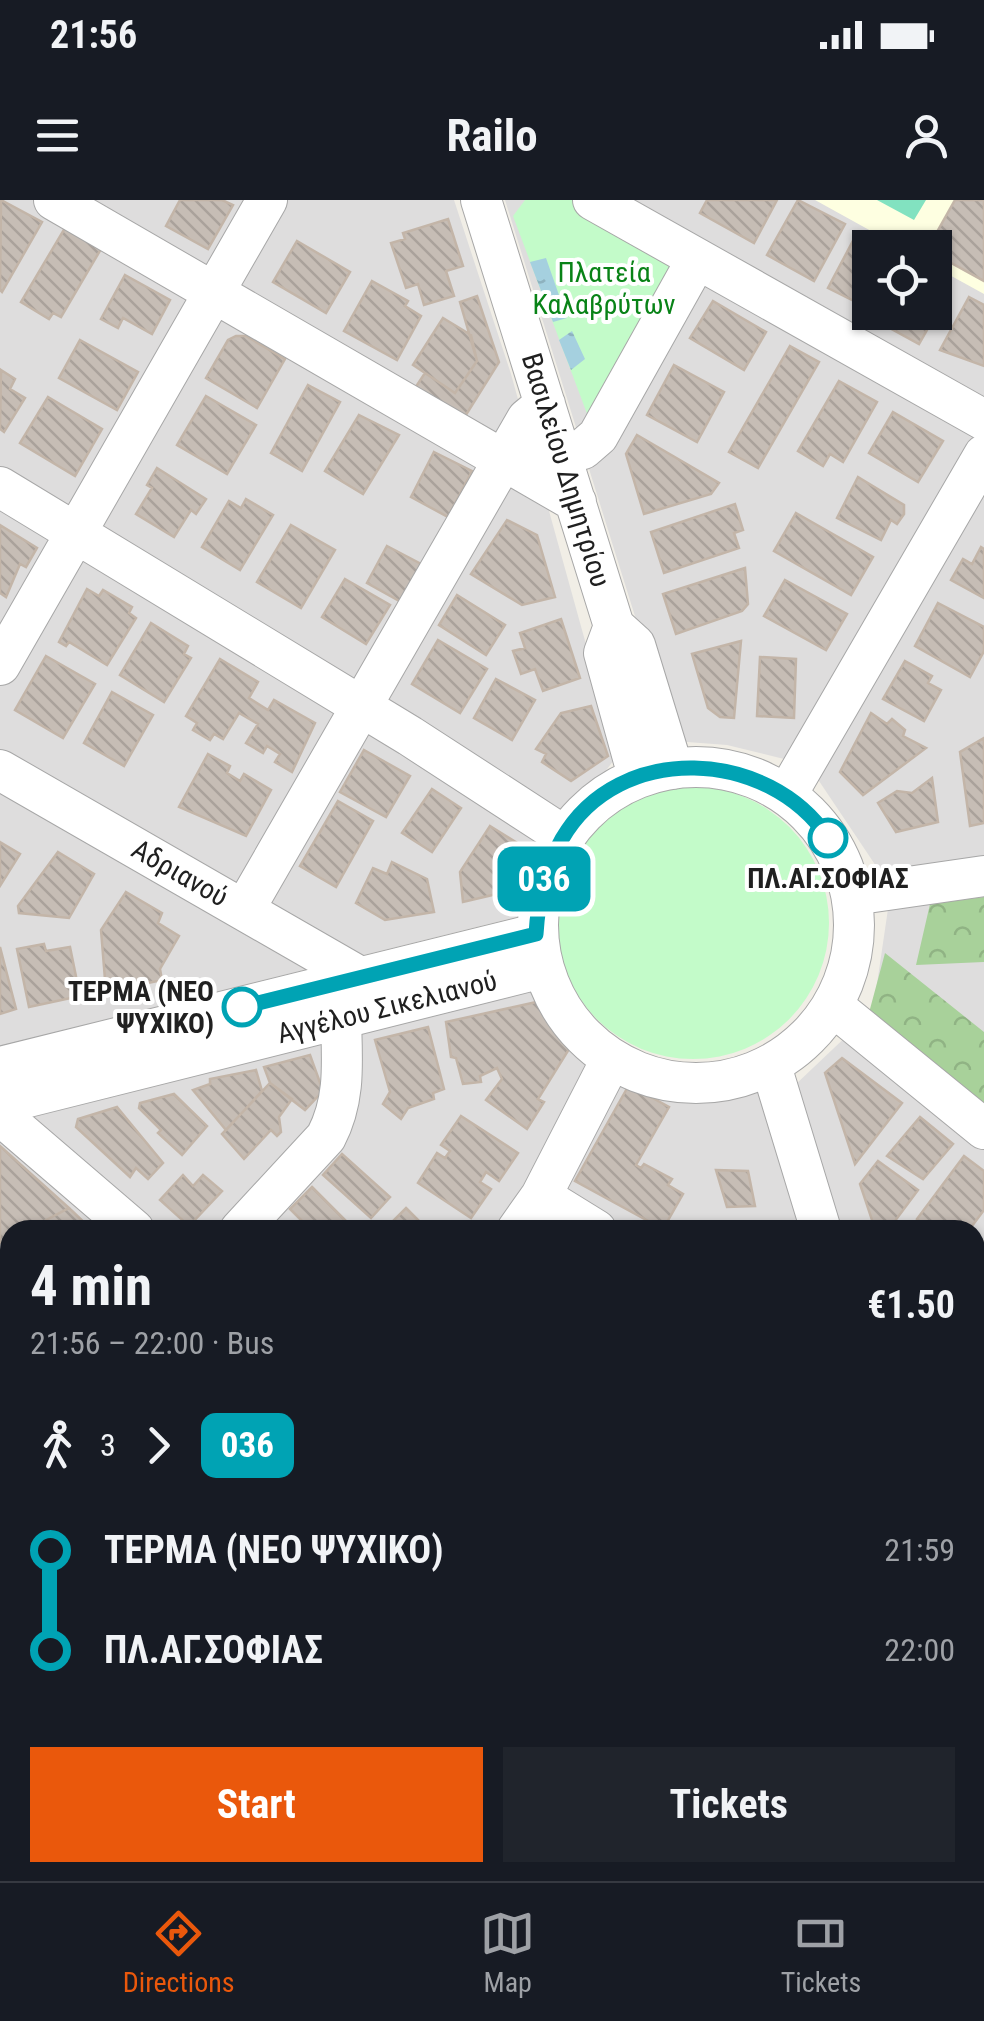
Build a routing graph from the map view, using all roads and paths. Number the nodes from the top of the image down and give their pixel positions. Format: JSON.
{"nodes":[{"id":1,"x":54,"y":200,"type":"edge"},
{"id":2,"x":267,"y":200,"type":"edge"},
{"id":3,"x":515,"y":200,"type":"edge"},
{"id":4,"x":592,"y":200,"type":"edge"},
{"id":5,"x":652,"y":214,"type":"edge"},
{"id":6,"x":487,"y":218,"type":"edge"},
{"id":7,"x":698,"y":260,"type":"junction"},
{"id":8,"x":214,"y":292,"type":"junction"},
{"id":9,"x":545,"y":404,"type":"junction"},
{"id":10,"x":984,"y":420,"type":"edge"},
{"id":11,"x":984,"y":455,"type":"edge"},
{"id":12,"x":562,"y":456,"type":"junction"},
{"id":13,"x":504,"y":459,"type":"junction"},
{"id":14,"x":0,"y":487,"type":"edge"},
{"id":15,"x":576,"y":502,"type":"junction"},
{"id":16,"x":76,"y":533,"type":"junction"},
{"id":17,"x":0,"y":665,"type":"edge"},
{"id":18,"x":364,"y":708,"type":"junction"},
{"id":19,"x":0,"y":770,"type":"edge"},
{"id":20,"x":655,"y":772,"type":"junction"},
{"id":21,"x":787,"y":794,"type":"junction"},
{"id":22,"x":564,"y":836,"type":"junction"},
{"id":23,"x":984,"y":876,"type":"edge"},
{"id":24,"x":934,"y":883,"type":"junction"},
{"id":25,"x":853,"y":895,"type":"junction"},
{"id":26,"x":244,"y":910,"type":"junction"},
{"id":27,"x":295,"y":938,"type":"junction"},
{"id":28,"x":539,"y":951,"type":"junction"},
{"id":29,"x":852,"y":954,"type":"junction"},
{"id":30,"x":360,"y":977,"type":"junction"},
{"id":31,"x":313,"y":989,"type":"junction"},
{"id":32,"x":834,"y":1006,"type":"junction"},
{"id":33,"x":341,"y":1019,"type":"junction"},
{"id":34,"x":279,"y":1035,"type":"junction"},
{"id":35,"x":611,"y":1060,"type":"junction"},
{"id":36,"x":771,"y":1066,"type":"junction"},
{"id":37,"x":0,"y":1067,"type":"edge"},
{"id":38,"x":0,"y":1104,"type":"edge"},
{"id":39,"x":0,"y":1115,"type":"edge"},
{"id":40,"x":984,"y":1129,"type":"edge"},
{"id":41,"x":541,"y":1196,"type":"junction"},
{"id":42,"x":122,"y":1220,"type":"edge"},
{"id":43,"x":249,"y":1220,"type":"edge"},
{"id":44,"x":524,"y":1220,"type":"edge"},
{"id":45,"x":580,"y":1220,"type":"edge"},
{"id":46,"x":818,"y":1220,"type":"edge"}],
"edges":[{"from":1,"to":8,"type":"street"},
{"from":2,"to":8,"type":"street"},
{"from":3,"to":6,"type":"street"},
{"from":4,"to":5,"type":"street"},
{"from":5,"to":7,"type":"street"},
{"from":6,"to":9,"type":"street","name":"Βασιλείου Δημητρίου"},
{"from":7,"to":10,"type":"street"},
{"from":7,"to":12,"type":"street"},
{"from":8,"to":13,"type":"street"},
{"from":8,"to":16,"type":"street"},
{"from":9,"to":12,"type":"street","name":"Βασιλείου Δημητρίου"},
{"from":9,"to":13,"type":"street"},
{"from":11,"to":21,"type":"street"},
{"from":12,"to":13,"type":"street"},
{"from":12,"to":15,"type":"street","name":"Βασιλείου Δημητρίου"},
{"from":13,"to":15,"type":"street"},
{"from":13,"to":18,"type":"street"},
{"from":14,"to":16,"type":"street"},
{"from":15,"to":20,"type":"street","name":"Βασιλείου Δημητρίου"},
{"from":16,"to":17,"type":"street"},
{"from":16,"to":18,"type":"street"},
{"from":18,"to":22,"type":"street"},
{"from":18,"to":26,"type":"street"},
{"from":19,"to":26,"type":"street","name":"Αδριανού"},
{"from":20,"to":21,"type":"street"},
{"from":20,"to":22,"type":"street"},
{"from":21,"to":25,"type":"street"},
{"from":22,"to":28,"type":"street"},
{"from":23,"to":24,"type":"street"},
{"from":24,"to":25,"type":"street"},
{"from":24,"to":29,"type":"street"},
{"from":25,"to":29,"type":"street"},
{"from":26,"to":27,"type":"street","name":"Αδριανού"},
{"from":27,"to":30,"type":"street","name":"Αδριανού"},
{"from":27,"to":31,"type":"street"},
{"from":28,"to":30,"type":"street","name":"Αγγέλου Σικελιανού"},
{"from":28,"to":33,"type":"street","name":"Αγγέλου Σικελιανού"},
{"from":28,"to":35,"type":"street"},
{"from":29,"to":32,"type":"street"},
{"from":30,"to":31,"type":"street","name":"Αγγέλου Σικελιανού"},
{"from":31,"to":34,"type":"street"},
{"from":31,"to":37,"type":"street","name":"Αγγέλου Σικελιανού"},
{"from":32,"to":36,"type":"street"},
{"from":32,"to":40,"type":"street"},
{"from":33,"to":34,"type":"street","name":"Αγγέλου Σικελιανού"},
{"from":33,"to":43,"type":"street"},
{"from":34,"to":38,"type":"street","name":"Αγγέλου Σικελιανού"},
{"from":35,"to":36,"type":"street"},
{"from":35,"to":41,"type":"street"},
{"from":36,"to":46,"type":"street"},
{"from":39,"to":42,"type":"street"},
{"from":41,"to":44,"type":"street"},
{"from":41,"to":45,"type":"street"}]}
